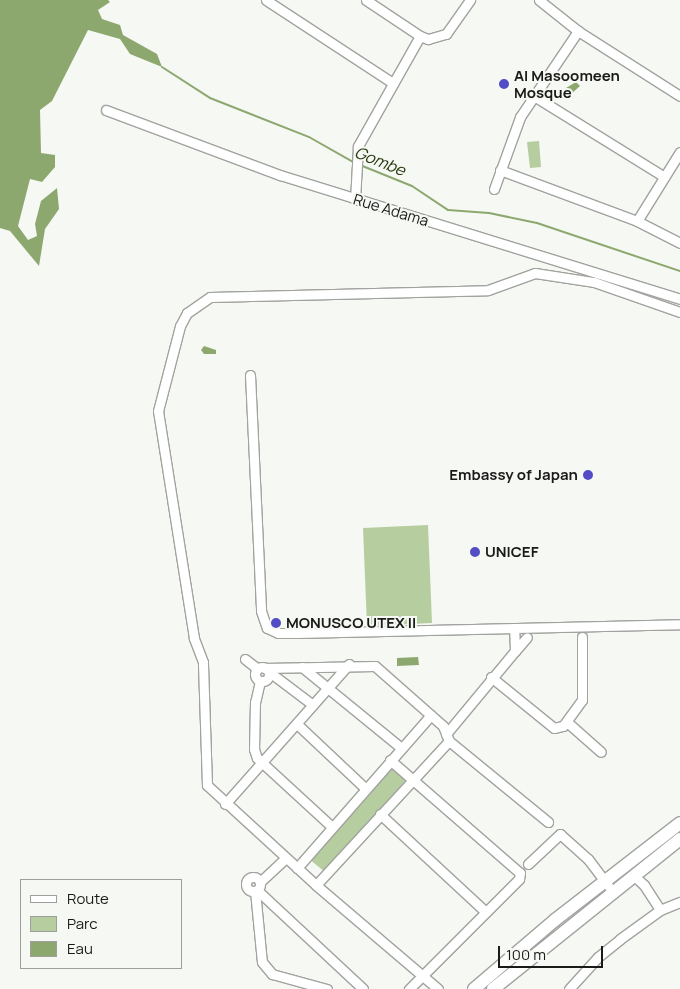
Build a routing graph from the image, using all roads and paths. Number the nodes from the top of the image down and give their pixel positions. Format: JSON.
{"nodes":[{"id":1,"x":266,"y":0,"type":"edge"},
{"id":2,"x":366,"y":0,"type":"edge"},
{"id":3,"x":470,"y":0,"type":"edge"},
{"id":4,"x":539,"y":0,"type":"edge"},
{"id":5,"x":578,"y":31,"type":"junction"},
{"id":6,"x":420,"y":36,"type":"junction"},
{"id":7,"x":393,"y":83,"type":"junction"},
{"id":8,"x":534,"y":96,"type":"junction"},
{"id":9,"x":680,"y":96,"type":"edge"},
{"id":10,"x":106,"y":110,"type":"dead end"},
{"id":11,"x":680,"y":152,"type":"edge"},
{"id":12,"x":500,"y":170,"type":"junction"},
{"id":13,"x":664,"y":176,"type":"junction"},
{"id":14,"x":494,"y":189,"type":"dead end"},
{"id":15,"x":355,"y":200,"type":"junction"},
{"id":16,"x":636,"y":221,"type":"junction"},
{"id":17,"x":680,"y":244,"type":"edge"},
{"id":18,"x":680,"y":299,"type":"edge"},
{"id":19,"x":680,"y":312,"type":"edge"},
{"id":20,"x":250,"y":375,"type":"dead end"},
{"id":21,"x":680,"y":624,"type":"edge"},
{"id":22,"x":514,"y":628,"type":"junction"},
{"id":23,"x":527,"y":636,"type":"dead end"},
{"id":24,"x":582,"y":637,"type":"dead end"},
{"id":25,"x":515,"y":652,"type":"junction"},
{"id":26,"x":245,"y":658,"type":"dead end"},
{"id":27,"x":349,"y":664,"type":"junction"},
{"id":28,"x":302,"y":667,"type":"junction"},
{"id":29,"x":263,"y":669,"type":"junction"},
{"id":30,"x":491,"y":677,"type":"junction"},
{"id":31,"x":329,"y":688,"type":"junction"},
{"id":32,"x":313,"y":705,"type":"junction"},
{"id":33,"x":431,"y":715,"type":"junction"},
{"id":34,"x":567,"y":722,"type":"junction"},
{"id":35,"x":298,"y":725,"type":"junction"},
{"id":36,"x":448,"y":737,"type":"junction"},
{"id":37,"x":400,"y":747,"type":"junction"},
{"id":38,"x":601,"y":752,"type":"dead end"},
{"id":39,"x":390,"y":760,"type":"junction"},
{"id":40,"x":263,"y":764,"type":"junction"},
{"id":41,"x":411,"y":779,"type":"junction"},
{"id":42,"x":366,"y":790,"type":"junction"},
{"id":43,"x":225,"y":804,"type":"junction"},
{"id":44,"x":380,"y":814,"type":"junction"},
{"id":45,"x":548,"y":822,"type":"dead end"},
{"id":46,"x":680,"y":823,"type":"edge"},
{"id":47,"x":332,"y":827,"type":"junction"},
{"id":48,"x":680,"y":839,"type":"edge"},
{"id":49,"x":286,"y":858,"type":"junction"},
{"id":50,"x":528,"y":864,"type":"dead end"},
{"id":51,"x":297,"y":868,"type":"junction"},
{"id":52,"x":633,"y":875,"type":"junction"},
{"id":53,"x":316,"y":885,"type":"junction"},
{"id":54,"x":608,"y":886,"type":"junction"},
{"id":55,"x":257,"y":888,"type":"junction"},
{"id":56,"x":680,"y":902,"type":"edge"},
{"id":57,"x":660,"y":910,"type":"junction"},
{"id":58,"x":486,"y":912,"type":"junction"},
{"id":59,"x":422,"y":975,"type":"junction"},
{"id":60,"x":327,"y":989,"type":"edge"},
{"id":61,"x":363,"y":989,"type":"edge"},
{"id":62,"x":409,"y":989,"type":"edge"},
{"id":63,"x":438,"y":989,"type":"edge"},
{"id":64,"x":474,"y":989,"type":"edge"},
{"id":65,"x":493,"y":989,"type":"edge"},
{"id":66,"x":569,"y":989,"type":"edge"}],
"edges":[{"from":1,"to":7,"type":"street"},
{"from":2,"to":6,"type":"street"},
{"from":3,"to":6,"type":"street"},
{"from":4,"to":5,"type":"street"},
{"from":5,"to":8,"type":"street"},
{"from":5,"to":9,"type":"street"},
{"from":6,"to":7,"type":"street"},
{"from":7,"to":15,"type":"street"},
{"from":8,"to":12,"type":"street"},
{"from":8,"to":13,"type":"street"},
{"from":10,"to":15,"type":"street","name":"Rue Adama"},
{"from":11,"to":13,"type":"street"},
{"from":12,"to":14,"type":"street"},
{"from":12,"to":16,"type":"street"},
{"from":13,"to":16,"type":"street"},
{"from":15,"to":18,"type":"street","name":"Rue Adama"},
{"from":16,"to":17,"type":"street"},
{"from":19,"to":43,"type":"street"},
{"from":20,"to":22,"type":"street"},
{"from":21,"to":22,"type":"street"},
{"from":22,"to":25,"type":"street"},
{"from":23,"to":25,"type":"street"},
{"from":24,"to":34,"type":"street"},
{"from":25,"to":30,"type":"street"},
{"from":26,"to":29,"type":"street"},
{"from":27,"to":28,"type":"street"},
{"from":27,"to":31,"type":"street"},
{"from":27,"to":33,"type":"street"},
{"from":28,"to":29,"type":"street"},
{"from":28,"to":31,"type":"street"},
{"from":29,"to":32,"type":"street"},
{"from":29,"to":40,"type":"street"},
{"from":30,"to":34,"type":"street"},
{"from":30,"to":36,"type":"street"},
{"from":31,"to":32,"type":"street"},
{"from":31,"to":37,"type":"street"},
{"from":32,"to":35,"type":"street"},
{"from":33,"to":36,"type":"street"},
{"from":33,"to":37,"type":"street"},
{"from":34,"to":38,"type":"street"},
{"from":35,"to":40,"type":"street"},
{"from":35,"to":42,"type":"street"},
{"from":36,"to":41,"type":"street"},
{"from":36,"to":45,"type":"street"},
{"from":37,"to":39,"type":"street"},
{"from":39,"to":41,"type":"street"},
{"from":39,"to":42,"type":"street"},
{"from":40,"to":43,"type":"street"},
{"from":40,"to":47,"type":"street"},
{"from":41,"to":44,"type":"street"},
{"from":41,"to":58,"type":"street"},
{"from":42,"to":47,"type":"street"},
{"from":43,"to":49,"type":"street"},
{"from":44,"to":53,"type":"street"},
{"from":44,"to":58,"type":"street"},
{"from":46,"to":54,"type":"main road"},
{"from":47,"to":51,"type":"street"},
{"from":48,"to":52,"type":"main road"},
{"from":49,"to":51,"type":"street"},
{"from":49,"to":55,"type":"street"},
{"from":50,"to":54,"type":"street"},
{"from":51,"to":53,"type":"street"},
{"from":52,"to":54,"type":"main road"},
{"from":52,"to":57,"type":"street"},
{"from":53,"to":59,"type":"street"},
{"from":54,"to":64,"type":"main road"},
{"from":54,"to":65,"type":"main road"},
{"from":55,"to":60,"type":"street"},
{"from":55,"to":61,"type":"street"},
{"from":56,"to":57,"type":"street"},
{"from":57,"to":66,"type":"street"},
{"from":58,"to":59,"type":"street"},
{"from":59,"to":62,"type":"street"},
{"from":59,"to":63,"type":"street"}]}
